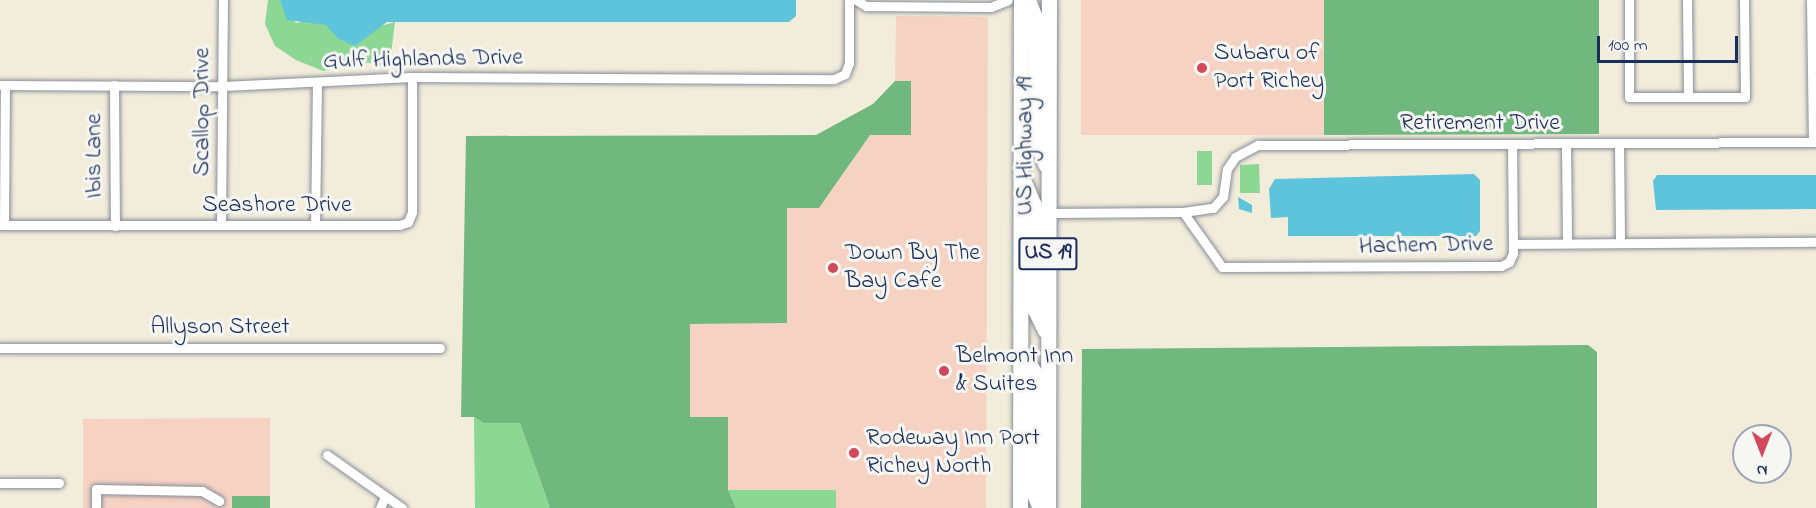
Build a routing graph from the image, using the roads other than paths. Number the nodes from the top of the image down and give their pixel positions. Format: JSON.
{"nodes":[{"id":1,"x":223,"y":0,"type":"edge"},
{"id":2,"x":849,"y":0,"type":"edge"},
{"id":3,"x":856,"y":0,"type":"edge"},
{"id":4,"x":1008,"y":0,"type":"edge"},
{"id":5,"x":1021,"y":0,"type":"edge"},
{"id":6,"x":1028,"y":0,"type":"edge"},
{"id":7,"x":1048,"y":0,"type":"edge"},
{"id":8,"x":1629,"y":0,"type":"edge"},
{"id":9,"x":1687,"y":0,"type":"edge"},
{"id":10,"x":1744,"y":0,"type":"edge"},
{"id":11,"x":1811,"y":0,"type":"edge"},
{"id":12,"x":412,"y":77,"type":"junction"},
{"id":13,"x":317,"y":82,"type":"junction"},
{"id":14,"x":2,"y":85,"type":"edge"},
{"id":15,"x":114,"y":85,"type":"junction"},
{"id":16,"x":223,"y":86,"type":"junction"},
{"id":17,"x":1688,"y":97,"type":"junction"},
{"id":18,"x":1815,"y":142,"type":"edge"},
{"id":19,"x":1619,"y":143,"type":"junction"},
{"id":20,"x":1512,"y":144,"type":"junction"},
{"id":21,"x":1566,"y":144,"type":"junction"},
{"id":22,"x":1048,"y":172,"type":"junction"},
{"id":23,"x":1020,"y":174,"type":"junction"},
{"id":24,"x":1049,"y":213,"type":"junction"},
{"id":25,"x":1183,"y":213,"type":"junction"},
{"id":26,"x":2,"y":225,"type":"edge"},
{"id":27,"x":221,"y":225,"type":"junction"},
{"id":28,"x":315,"y":225,"type":"junction"},
{"id":29,"x":115,"y":226,"type":"junction"},
{"id":30,"x":1816,"y":242,"type":"edge"},
{"id":31,"x":1567,"y":243,"type":"junction"},
{"id":32,"x":1620,"y":243,"type":"junction"},
{"id":33,"x":1513,"y":244,"type":"junction"},
{"id":34,"x":1048,"y":336,"type":"junction"},
{"id":35,"x":0,"y":348,"type":"edge"},
{"id":36,"x":440,"y":348,"type":"dead end"},
{"id":37,"x":1020,"y":350,"type":"junction"},
{"id":38,"x":327,"y":455,"type":"dead end"},
{"id":39,"x":0,"y":483,"type":"edge"},
{"id":40,"x":59,"y":483,"type":"dead end"},
{"id":41,"x":386,"y":497,"type":"junction"},
{"id":42,"x":219,"y":501,"type":"dead end"},
{"id":43,"x":96,"y":508,"type":"edge"},
{"id":44,"x":380,"y":508,"type":"edge"},
{"id":45,"x":402,"y":508,"type":"edge"},
{"id":46,"x":1020,"y":508,"type":"edge"},
{"id":47,"x":1040,"y":508,"type":"edge"},
{"id":48,"x":1047,"y":508,"type":"edge"}],
"edges":[{"from":1,"to":16,"type":"street","name":"Scallop Drive"},
{"from":2,"to":12,"type":"street","name":"Gulf Highlands Drive"},
{"from":3,"to":4,"type":"street"},
{"from":5,"to":23,"type":"highway","name":"US Highway 19","number":"US 19"},
{"from":6,"to":22,"type":"highway"},
{"from":7,"to":22,"type":"highway","name":"US Highway 19","number":"US 19"},
{"from":8,"to":17,"type":"street"},
{"from":9,"to":17,"type":"street"},
{"from":10,"to":17,"type":"street"},
{"from":11,"to":18,"type":"street"},
{"from":12,"to":13,"type":"street","name":"Gulf Highlands Drive"},
{"from":12,"to":28,"type":"street","name":"Seashore Drive"},
{"from":13,"to":16,"type":"street","name":"Gulf Highlands Drive"},
{"from":13,"to":28,"type":"street"},
{"from":14,"to":15,"type":"street","name":"Gulf Highlands Drive"},
{"from":14,"to":26,"type":"street"},
{"from":15,"to":16,"type":"street","name":"Gulf Highlands Drive"},
{"from":15,"to":29,"type":"street","name":"Ibis Lane"},
{"from":16,"to":27,"type":"street","name":"Scallop Drive"},
{"from":18,"to":19,"type":"street","name":"Retirement Drive"},
{"from":19,"to":21,"type":"street","name":"Retirement Drive"},
{"from":19,"to":32,"type":"street"},
{"from":20,"to":21,"type":"street","name":"Retirement Drive"},
{"from":20,"to":25,"type":"street","name":"Retirement Drive"},
{"from":20,"to":33,"type":"street"},
{"from":21,"to":31,"type":"street"},
{"from":22,"to":24,"type":"highway","name":"US Highway 19","number":"US 19"},
{"from":23,"to":34,"type":"highway"},
{"from":23,"to":37,"type":"highway","name":"US Highway 19","number":"US 19"},
{"from":24,"to":25,"type":"street"},
{"from":24,"to":34,"type":"highway","name":"US Highway 19","number":"US 19"},
{"from":25,"to":33,"type":"street","name":"Hachem Drive"},
{"from":26,"to":29,"type":"street","name":"Seashore Drive"},
{"from":27,"to":28,"type":"street","name":"Seashore Drive"},
{"from":27,"to":29,"type":"street","name":"Seashore Drive"},
{"from":30,"to":32,"type":"street","name":"Hachem Drive"},
{"from":31,"to":32,"type":"street","name":"Hachem Drive"},
{"from":31,"to":33,"type":"street","name":"Hachem Drive"},
{"from":34,"to":48,"type":"highway","name":"US Highway 19","number":"US 19"},
{"from":35,"to":36,"type":"street","name":"Allyson Street"},
{"from":37,"to":46,"type":"highway","name":"US Highway 19","number":"US 19"},
{"from":37,"to":47,"type":"highway"},
{"from":38,"to":41,"type":"street"},
{"from":39,"to":40,"type":"street"},
{"from":41,"to":44,"type":"street"},
{"from":41,"to":45,"type":"street"},
{"from":42,"to":43,"type":"street"}]}
